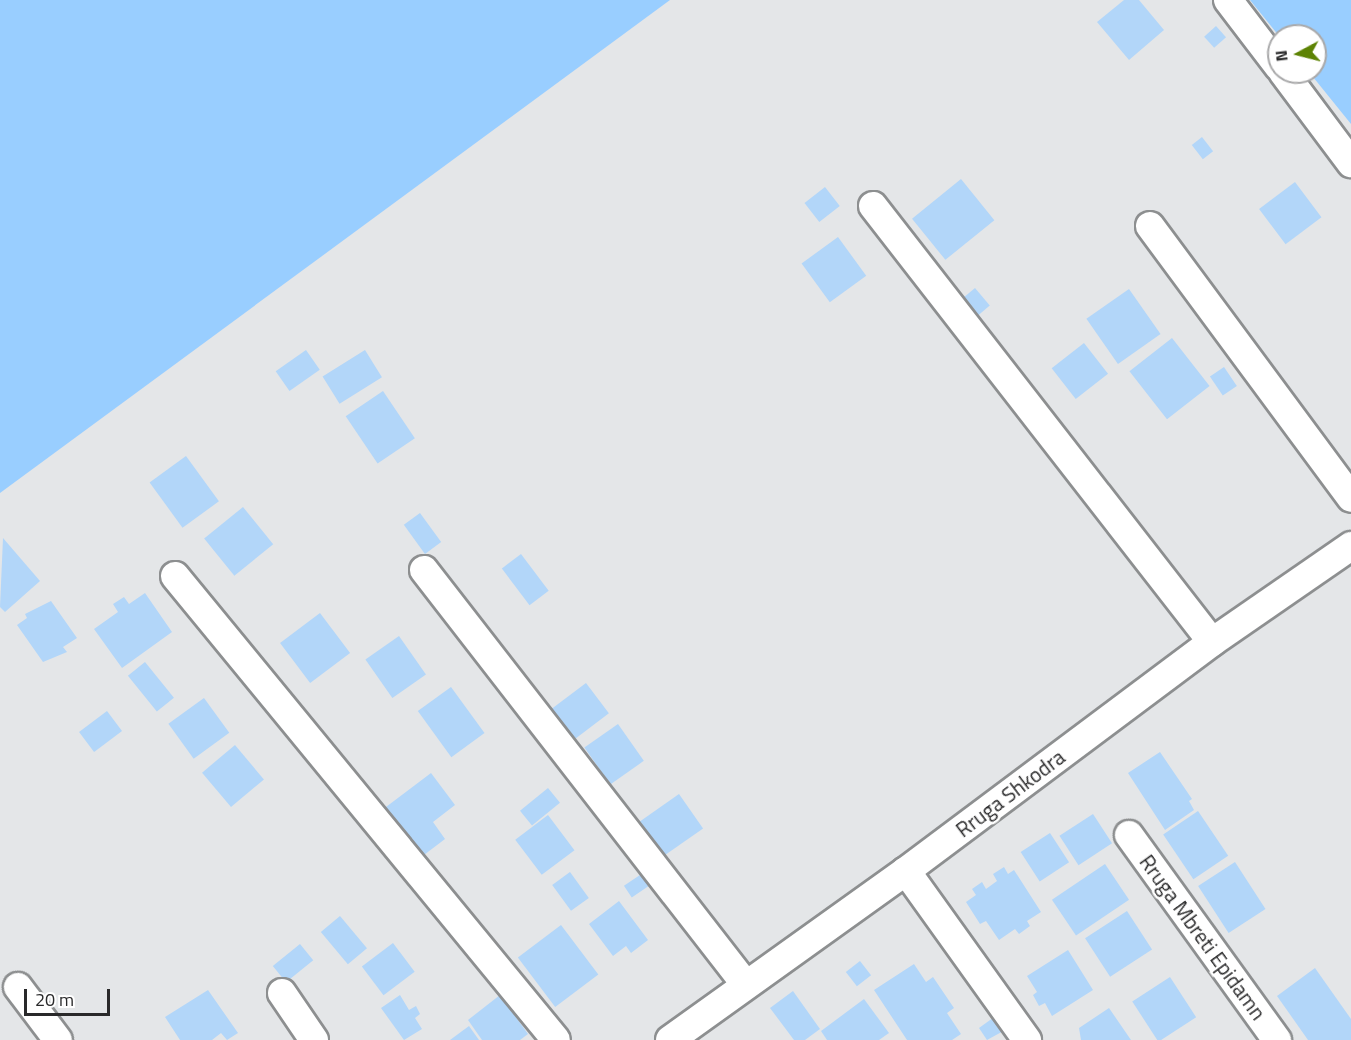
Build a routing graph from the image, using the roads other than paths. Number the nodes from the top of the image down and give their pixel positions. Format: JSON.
{"nodes":[{"id":1,"x":1228,"y":0,"type":"edge"},
{"id":2,"x":1267,"y":51,"type":"edge"},
{"id":3,"x":1291,"y":84,"type":"edge"},
{"id":4,"x":1351,"y":163,"type":"edge"},
{"id":5,"x":873,"y":206,"type":"dead end"},
{"id":6,"x":1149,"y":226,"type":"dead end"},
{"id":7,"x":1351,"y":498,"type":"edge"},
{"id":8,"x":1351,"y":546,"type":"edge"},
{"id":9,"x":424,"y":570,"type":"dead end"},
{"id":10,"x":174,"y":576,"type":"dead end"},
{"id":11,"x":1212,"y":642,"type":"junction"},
{"id":12,"x":1129,"y":835,"type":"dead end"},
{"id":13,"x":906,"y":871,"type":"junction"},
{"id":14,"x":746,"y":985,"type":"junction"},
{"id":15,"x":18,"y":987,"type":"dead end"},
{"id":16,"x":282,"y":993,"type":"dead end"},
{"id":17,"x":58,"y":1040,"type":"edge"},
{"id":18,"x":314,"y":1040,"type":"edge"},
{"id":19,"x":556,"y":1040,"type":"edge"},
{"id":20,"x":670,"y":1040,"type":"edge"},
{"id":21,"x":1027,"y":1040,"type":"edge"},
{"id":22,"x":1277,"y":1040,"type":"edge"}],
"edges":[{"from":1,"to":2,"type":"street"},
{"from":3,"to":4,"type":"street"},
{"from":5,"to":11,"type":"street"},
{"from":6,"to":7,"type":"street"},
{"from":8,"to":11,"type":"street","name":"Rruga Shkodra"},
{"from":9,"to":14,"type":"street"},
{"from":10,"to":19,"type":"street"},
{"from":11,"to":13,"type":"street","name":"Rruga Shkodra"},
{"from":12,"to":22,"type":"street","name":"Rruga Mbreti Epidamn"},
{"from":13,"to":14,"type":"street","name":"Rruga Shkodra"},
{"from":13,"to":21,"type":"street"},
{"from":14,"to":20,"type":"street","name":"Rruga Shkodra"},
{"from":15,"to":17,"type":"street"},
{"from":16,"to":18,"type":"street"}]}
